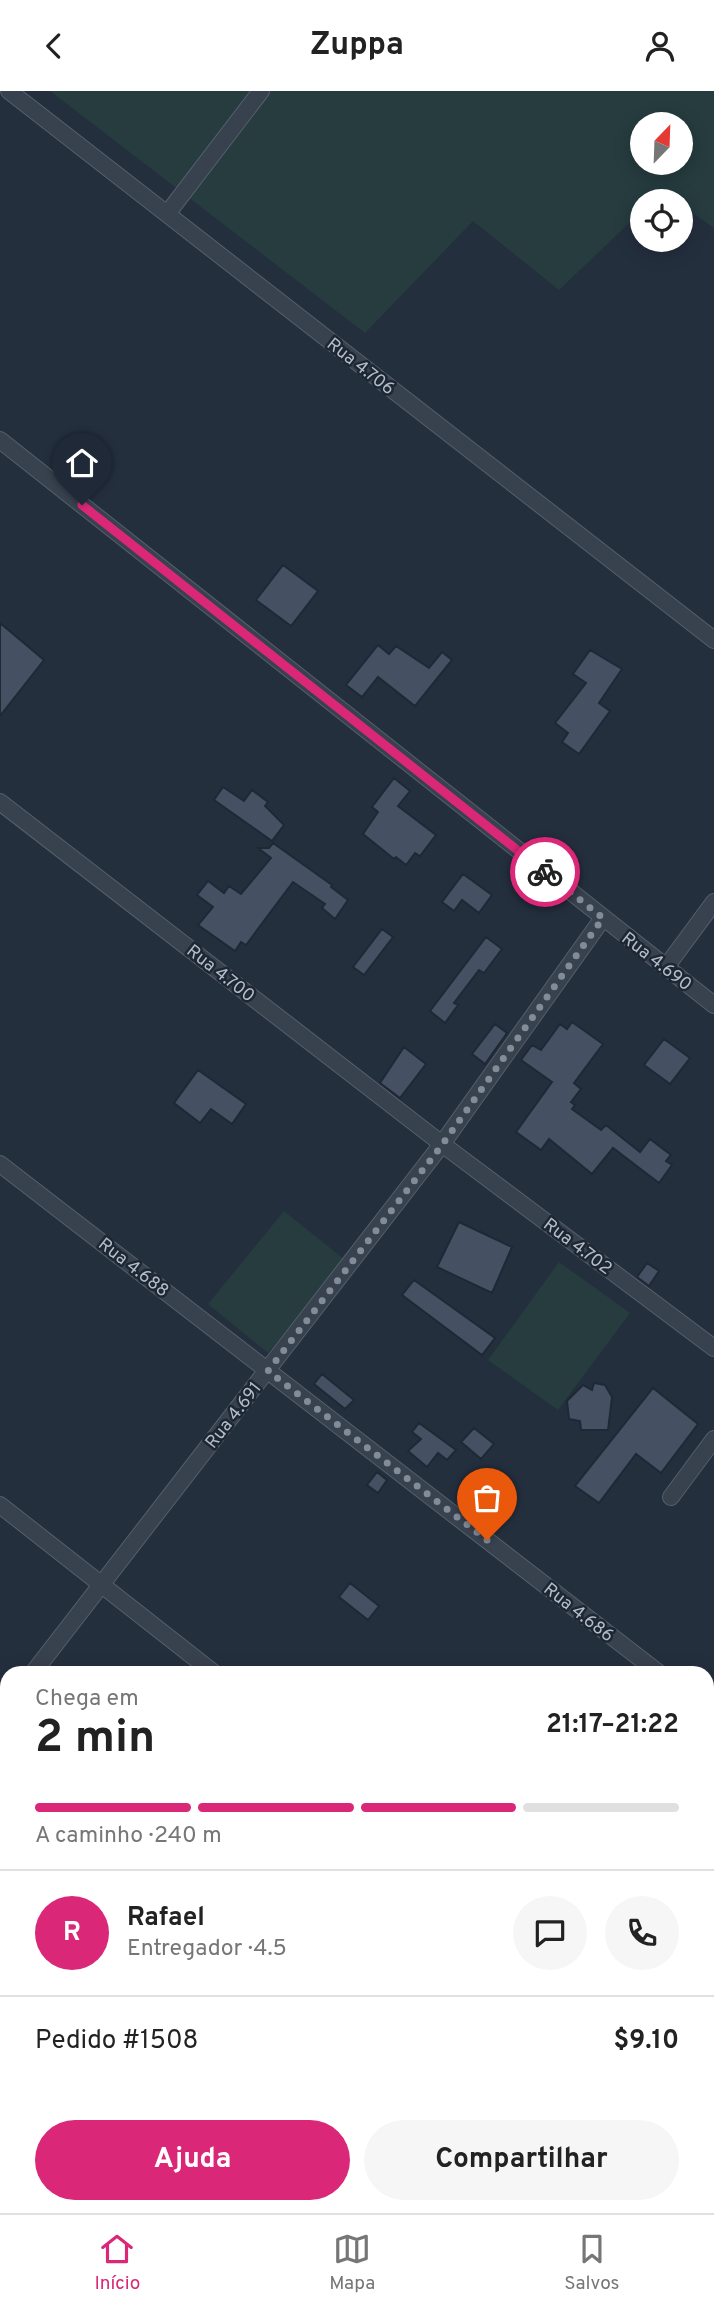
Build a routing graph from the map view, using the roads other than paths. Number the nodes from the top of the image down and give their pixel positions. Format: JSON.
{"nodes":[{"id":1,"x":9,"y":91,"type":"edge"},
{"id":2,"x":261,"y":91,"type":"edge"},
{"id":3,"x":167,"y":214,"type":"junction"},
{"id":4,"x":0,"y":440,"type":"edge"},
{"id":5,"x":714,"y":640,"type":"edge"},
{"id":6,"x":0,"y":802,"type":"edge"},
{"id":7,"x":714,"y":902,"type":"edge"},
{"id":8,"x":603,"y":918,"type":"junction"},
{"id":9,"x":666,"y":967,"type":"junction"},
{"id":10,"x":714,"y":1005,"type":"edge"},
{"id":11,"x":442,"y":1145,"type":"junction"},
{"id":12,"x":0,"y":1164,"type":"edge"},
{"id":13,"x":714,"y":1348,"type":"edge"},
{"id":14,"x":268,"y":1371,"type":"junction"},
{"id":15,"x":714,"y":1439,"type":"edge"},
{"id":16,"x":671,"y":1497,"type":"dead end"},
{"id":17,"x":0,"y":1505,"type":"edge"},
{"id":18,"x":101,"y":1583,"type":"junction"},
{"id":19,"x":38,"y":1666,"type":"edge"},
{"id":20,"x":205,"y":1666,"type":"edge"},
{"id":21,"x":650,"y":1666,"type":"edge"}],
"edges":[{"from":1,"to":3,"type":"street","name":"Rua 4.706"},
{"from":2,"to":3,"type":"street"},
{"from":3,"to":5,"type":"street","name":"Rua 4.706"},
{"from":4,"to":8,"type":"street","name":"Rua 4.690"},
{"from":6,"to":11,"type":"street","name":"Rua 4.700"},
{"from":7,"to":9,"type":"street"},
{"from":8,"to":9,"type":"street","name":"Rua 4.690"},
{"from":8,"to":11,"type":"street","name":"Rua 4.691"},
{"from":9,"to":10,"type":"street","name":"Rua 4.690"},
{"from":11,"to":13,"type":"street","name":"Rua 4.702"},
{"from":11,"to":14,"type":"street","name":"Rua 4.691"},
{"from":12,"to":14,"type":"street","name":"Rua 4.688"},
{"from":14,"to":18,"type":"street","name":"Rua 4.691"},
{"from":14,"to":21,"type":"street","name":"Rua 4.686"},
{"from":15,"to":16,"type":"street"},
{"from":17,"to":18,"type":"street"},
{"from":18,"to":19,"type":"street","name":"Rua 4.691"},
{"from":18,"to":20,"type":"street"}]}
